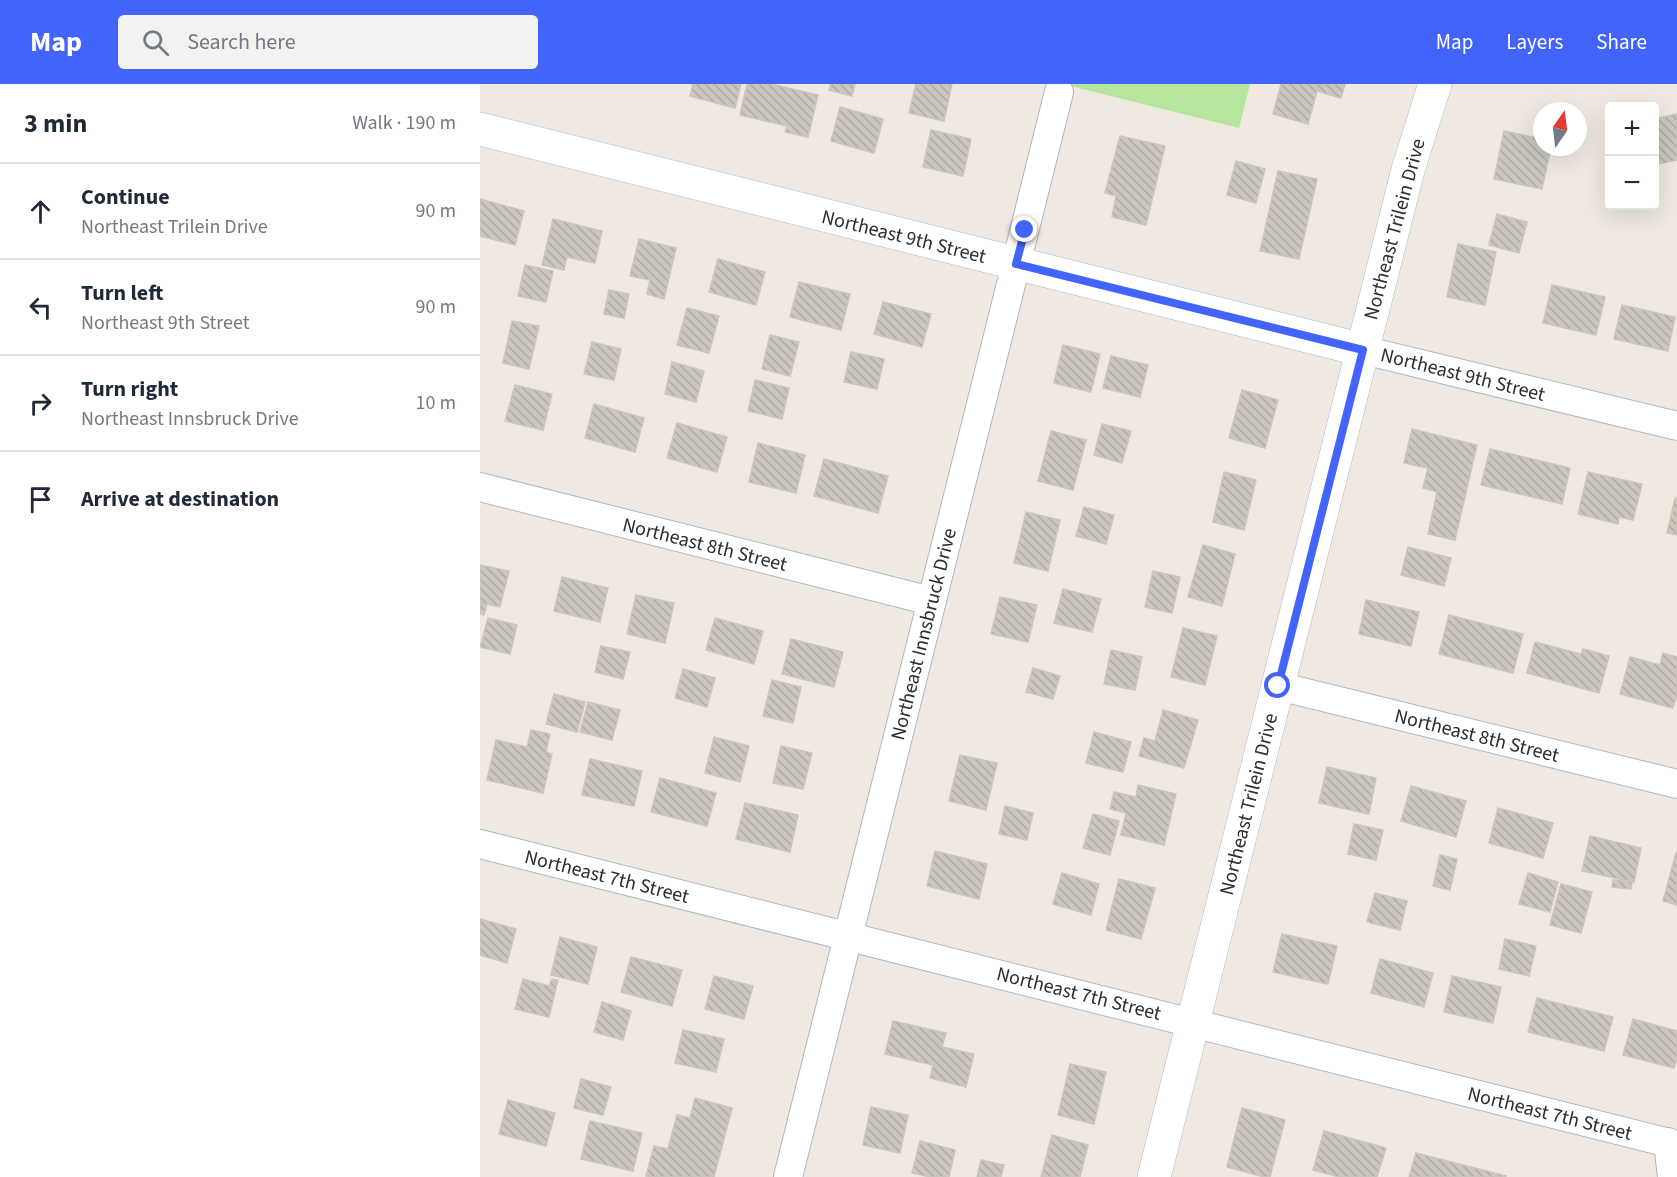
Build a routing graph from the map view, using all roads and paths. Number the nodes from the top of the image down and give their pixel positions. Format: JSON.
{"nodes":[{"id":1,"x":1435,"y":84,"type":"edge"},
{"id":2,"x":1059,"y":92,"type":"dead end"},
{"id":3,"x":480,"y":129,"type":"edge"},
{"id":4,"x":1016,"y":264,"type":"junction"},
{"id":5,"x":1363,"y":350,"type":"junction"},
{"id":6,"x":1677,"y":426,"type":"edge"},
{"id":7,"x":480,"y":487,"type":"edge"},
{"id":8,"x":931,"y":602,"type":"junction"},
{"id":9,"x":1278,"y":686,"type":"junction"},
{"id":10,"x":1677,"y":784,"type":"edge"},
{"id":11,"x":480,"y":844,"type":"edge"},
{"id":12,"x":848,"y":936,"type":"junction"},
{"id":13,"x":1193,"y":1022,"type":"junction"},
{"id":14,"x":1672,"y":1144,"type":"edge"},
{"id":15,"x":788,"y":1177,"type":"edge"},
{"id":16,"x":1154,"y":1177,"type":"edge"},
{"id":17,"x":1672,"y":1177,"type":"edge"}],
"edges":[{"from":1,"to":5,"type":"street","name":"Northeast Trilein Drive"},
{"from":2,"to":4,"type":"street","name":"Northeast Innsbruck Drive"},
{"from":3,"to":4,"type":"street","name":"Northeast 9th Street"},
{"from":4,"to":5,"type":"street","name":"Northeast 9th Street"},
{"from":4,"to":8,"type":"street","name":"Northeast Innsbruck Drive"},
{"from":5,"to":6,"type":"street","name":"Northeast 9th Street"},
{"from":5,"to":9,"type":"street","name":"Northeast Trilein Drive"},
{"from":7,"to":8,"type":"street","name":"Northeast 8th Street"},
{"from":8,"to":12,"type":"street","name":"Northeast Innsbruck Drive"},
{"from":9,"to":10,"type":"street","name":"Northeast 8th Street"},
{"from":9,"to":13,"type":"street","name":"Northeast Trilein Drive"},
{"from":11,"to":12,"type":"street","name":"Northeast 7th Street"},
{"from":12,"to":13,"type":"street","name":"Northeast 7th Street"},
{"from":12,"to":15,"type":"street","name":"Northeast Innsbruck Drive"},
{"from":13,"to":14,"type":"street","name":"Northeast 7th Street"},
{"from":13,"to":16,"type":"street","name":"Northeast Trilein Drive"},
{"from":14,"to":17,"type":"street"}]}
